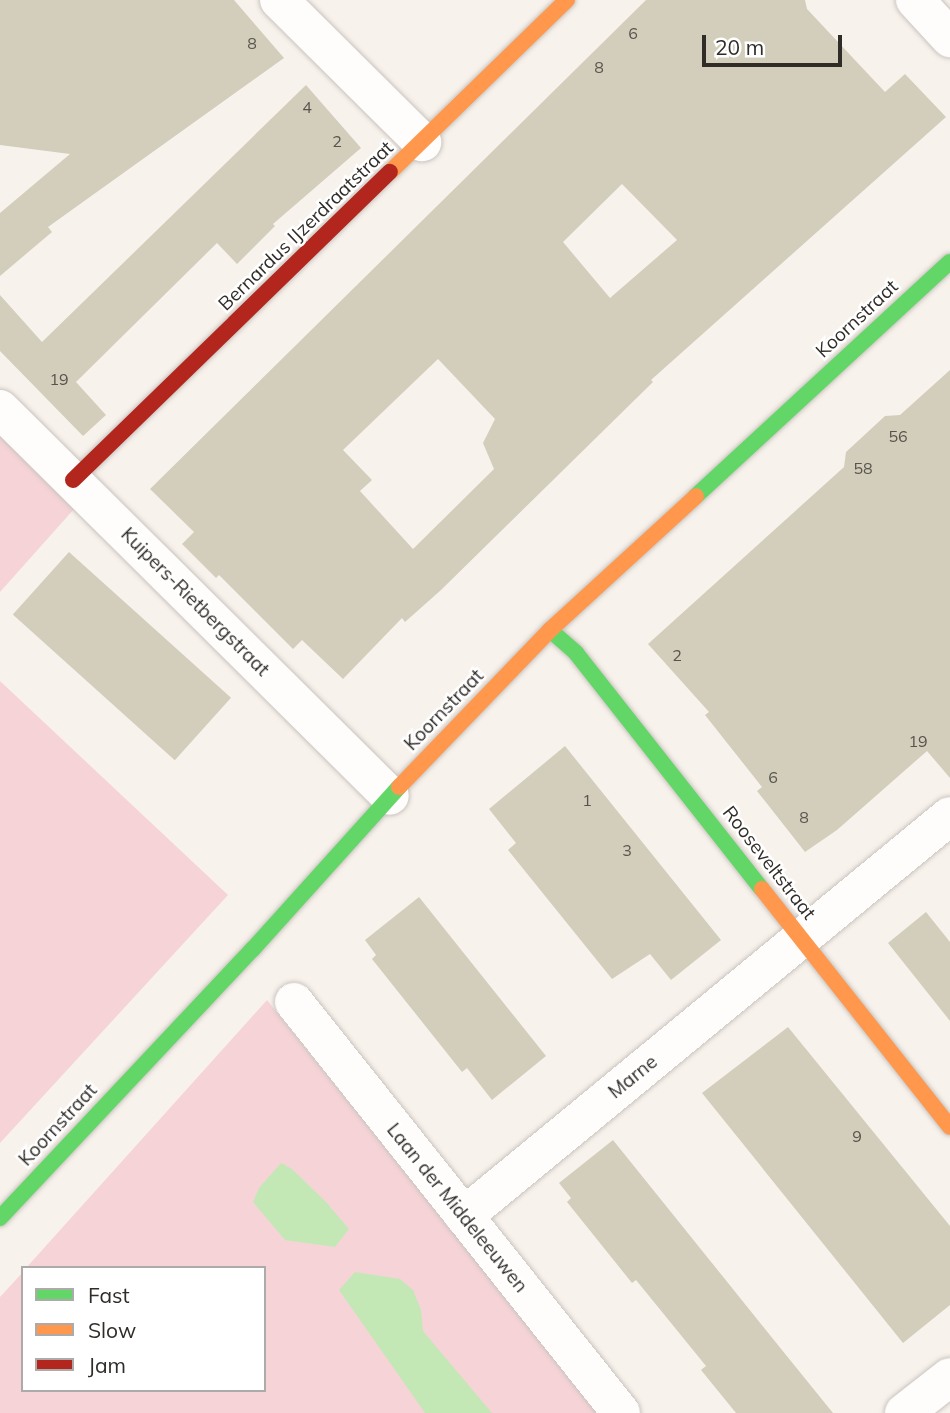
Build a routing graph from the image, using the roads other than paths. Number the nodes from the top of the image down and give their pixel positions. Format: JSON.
{"nodes":[{"id":1,"x":279,"y":0,"type":"edge"},
{"id":2,"x":567,"y":0,"type":"edge"},
{"id":3,"x":915,"y":0,"type":"edge"},
{"id":4,"x":950,"y":38,"type":"edge"},
{"id":5,"x":422,"y":142,"type":"junction"},
{"id":6,"x":950,"y":262,"type":"edge"},
{"id":7,"x":0,"y":409,"type":"edge"},
{"id":8,"x":73,"y":480,"type":"junction"},
{"id":9,"x":550,"y":630,"type":"junction"},
{"id":10,"x":390,"y":796,"type":"junction"},
{"id":11,"x":950,"y":816,"type":"edge"},
{"id":12,"x":803,"y":938,"type":"junction"},
{"id":13,"x":294,"y":1002,"type":"dead end"},
{"id":14,"x":950,"y":1127,"type":"edge"},
{"id":15,"x":464,"y":1216,"type":"junction"},
{"id":16,"x":0,"y":1218,"type":"edge"},
{"id":17,"x":950,"y":1377,"type":"edge"},
{"id":18,"x":621,"y":1413,"type":"edge"},
{"id":19,"x":904,"y":1413,"type":"edge"}],
"edges":[{"from":1,"to":5,"type":"street"},
{"from":2,"to":5,"type":"street","name":"Bernardus IJzerdraatstraat"},
{"from":3,"to":4,"type":"street"},
{"from":5,"to":8,"type":"street","name":"Bernardus IJzerdraatstraat"},
{"from":6,"to":9,"type":"street","name":"Koornstraat"},
{"from":7,"to":8,"type":"street","name":"Kuipers-Rietbergstraat"},
{"from":8,"to":10,"type":"street","name":"Kuipers-Rietbergstraat"},
{"from":9,"to":10,"type":"street","name":"Koornstraat"},
{"from":9,"to":12,"type":"street","name":"Rooseveltstraat"},
{"from":10,"to":16,"type":"street","name":"Koornstraat"},
{"from":11,"to":12,"type":"street","name":"Marne"},
{"from":12,"to":14,"type":"street","name":"Rooseveltstraat"},
{"from":12,"to":15,"type":"street","name":"Marne"},
{"from":13,"to":15,"type":"street","name":"Laan der Middeleeuwen"},
{"from":15,"to":18,"type":"street","name":"Laan der Middeleeuwen"},
{"from":17,"to":19,"type":"street"}]}
